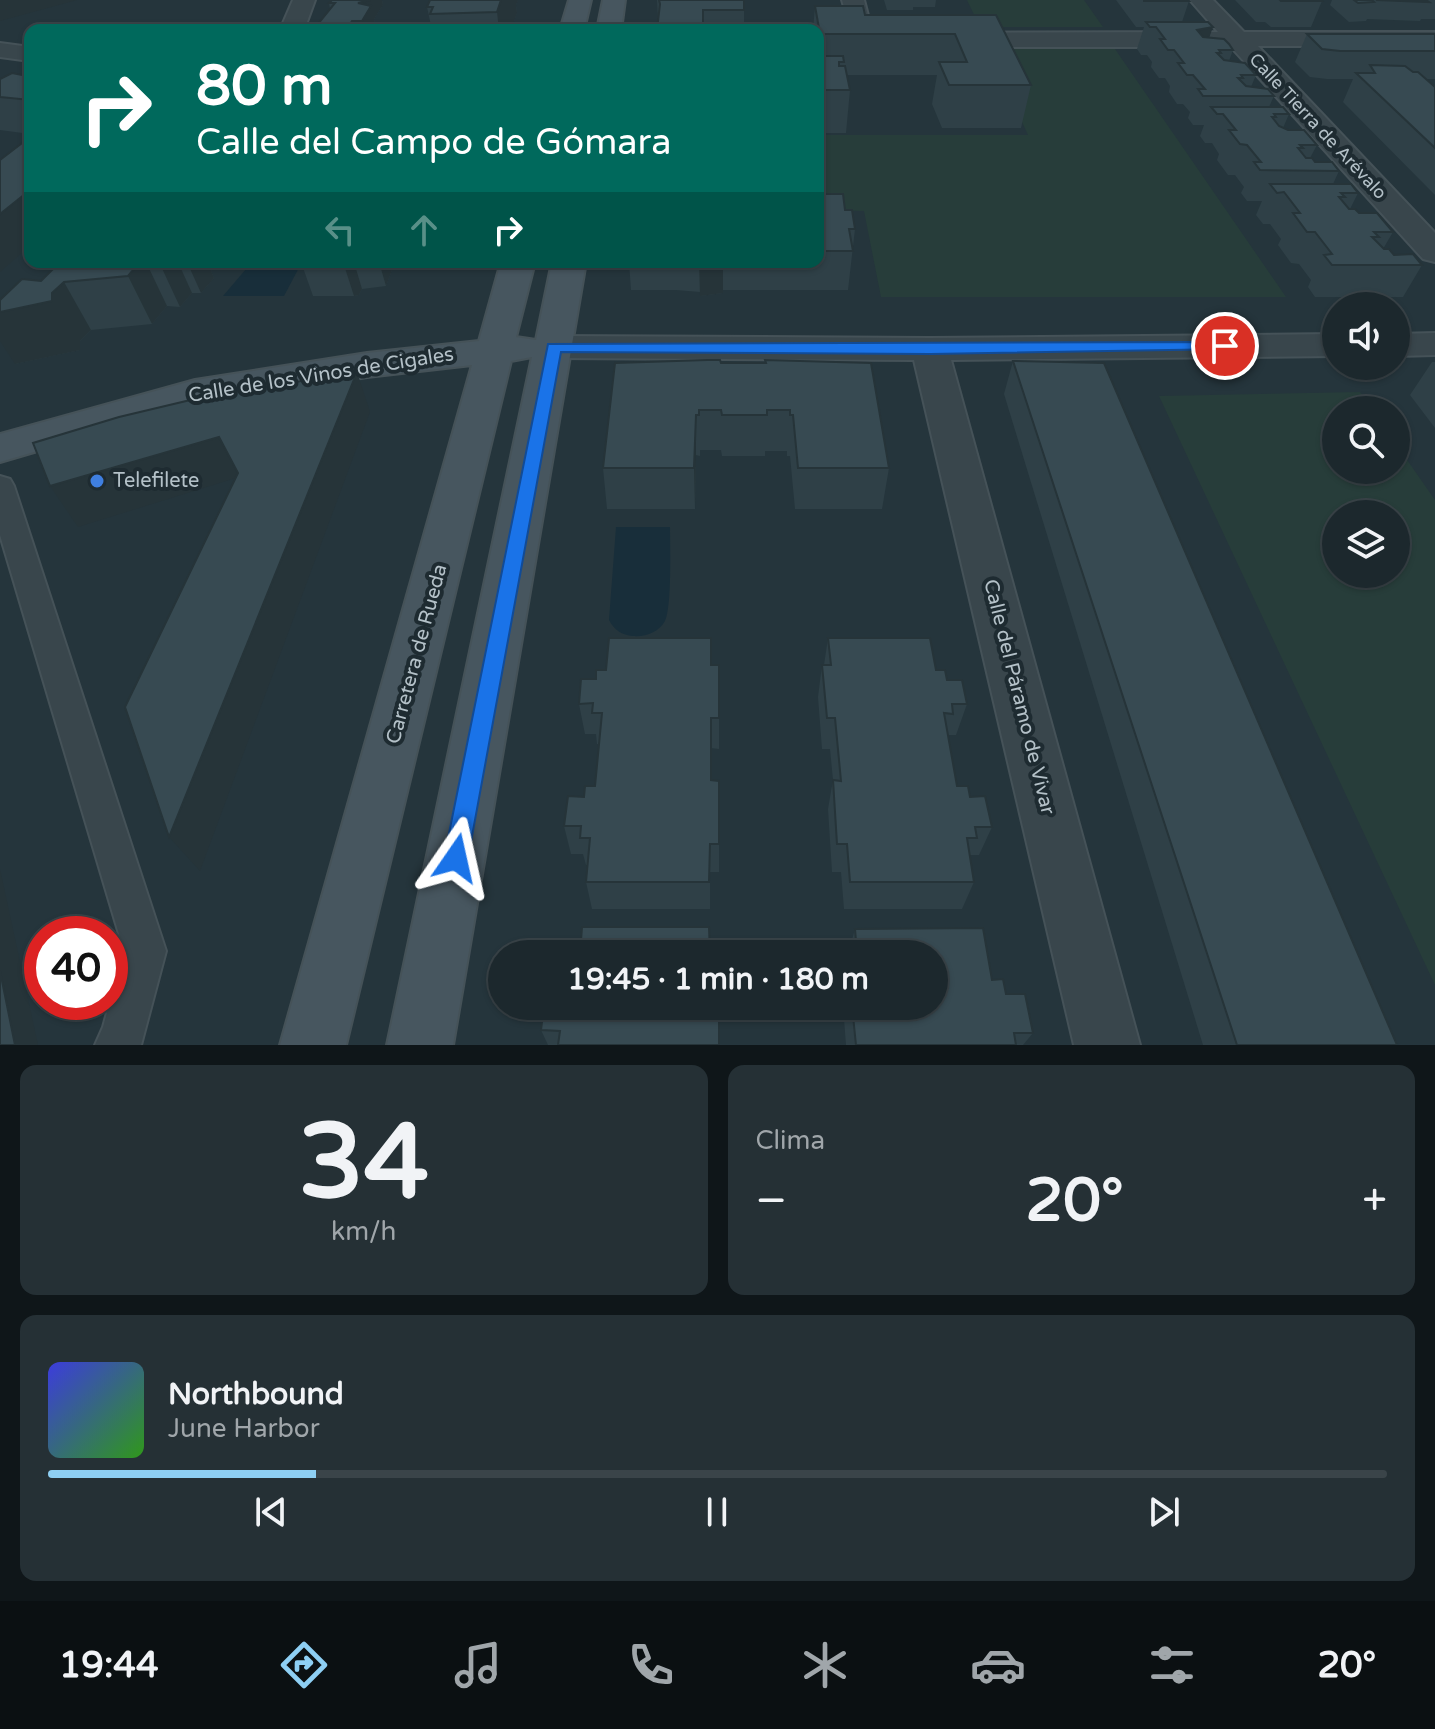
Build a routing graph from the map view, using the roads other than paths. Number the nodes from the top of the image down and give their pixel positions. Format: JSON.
{"nodes":[{"id":1,"x":304,"y":0,"type":"edge"},
{"id":2,"x":580,"y":0,"type":"edge"},
{"id":3,"x":614,"y":0,"type":"edge"},
{"id":4,"x":853,"y":0,"type":"edge"},
{"id":5,"x":1201,"y":0,"type":"edge"},
{"id":6,"x":294,"y":24,"type":"edge"},
{"id":7,"x":574,"y":24,"type":"edge"},
{"id":8,"x":610,"y":24,"type":"edge"},
{"id":9,"x":1237,"y":39,"type":"junction"},
{"id":10,"x":1435,"y":39,"type":"edge"},
{"id":11,"x":0,"y":50,"type":"edge"},
{"id":12,"x":24,"y":53,"type":"edge"},
{"id":13,"x":1435,"y":252,"type":"edge"},
{"id":14,"x":516,"y":268,"type":"edge"},
{"id":15,"x":568,"y":268,"type":"edge"},
{"id":16,"x":1435,"y":344,"type":"edge"},
{"id":17,"x":1322,"y":345,"type":"edge"},
{"id":18,"x":1410,"y":345,"type":"edge"},
{"id":19,"x":554,"y":347,"type":"junction"},
{"id":20,"x":496,"y":349,"type":"junction"},
{"id":21,"x":930,"y":349,"type":"junction"},
{"id":22,"x":0,"y":448,"type":"edge"},
{"id":23,"x":0,"y":486,"type":"edge"},
{"id":24,"x":117,"y":1045,"type":"edge"},
{"id":25,"x":313,"y":1045,"type":"edge"},
{"id":26,"x":420,"y":1045,"type":"edge"},
{"id":27,"x":1107,"y":1045,"type":"edge"}],
"edges":[{"from":1,"to":6,"type":"street"},
{"from":2,"to":7,"type":"street"},
{"from":3,"to":8,"type":"street"},
{"from":4,"to":9,"type":"street"},
{"from":5,"to":9,"type":"street","name":"Calle Tierra de Arévalo"},
{"from":9,"to":10,"type":"street"},
{"from":9,"to":13,"type":"street","name":"Calle Tierra de Arévalo"},
{"from":11,"to":12,"type":"street"},
{"from":14,"to":20,"type":"street","name":"Carretera de Rueda"},
{"from":15,"to":19,"type":"street"},
{"from":16,"to":18,"type":"street"},
{"from":17,"to":21,"type":"street"},
{"from":19,"to":20,"type":"street","name":"Calle de los Vinos de Cigales"},
{"from":19,"to":21,"type":"street"},
{"from":19,"to":26,"type":"street"},
{"from":20,"to":22,"type":"street","name":"Calle de los Vinos de Cigales"},
{"from":20,"to":25,"type":"street","name":"Carretera de Rueda"},
{"from":21,"to":27,"type":"street","name":"Calle del Páramo de Vivar"},
{"from":23,"to":24,"type":"lane"}]}
